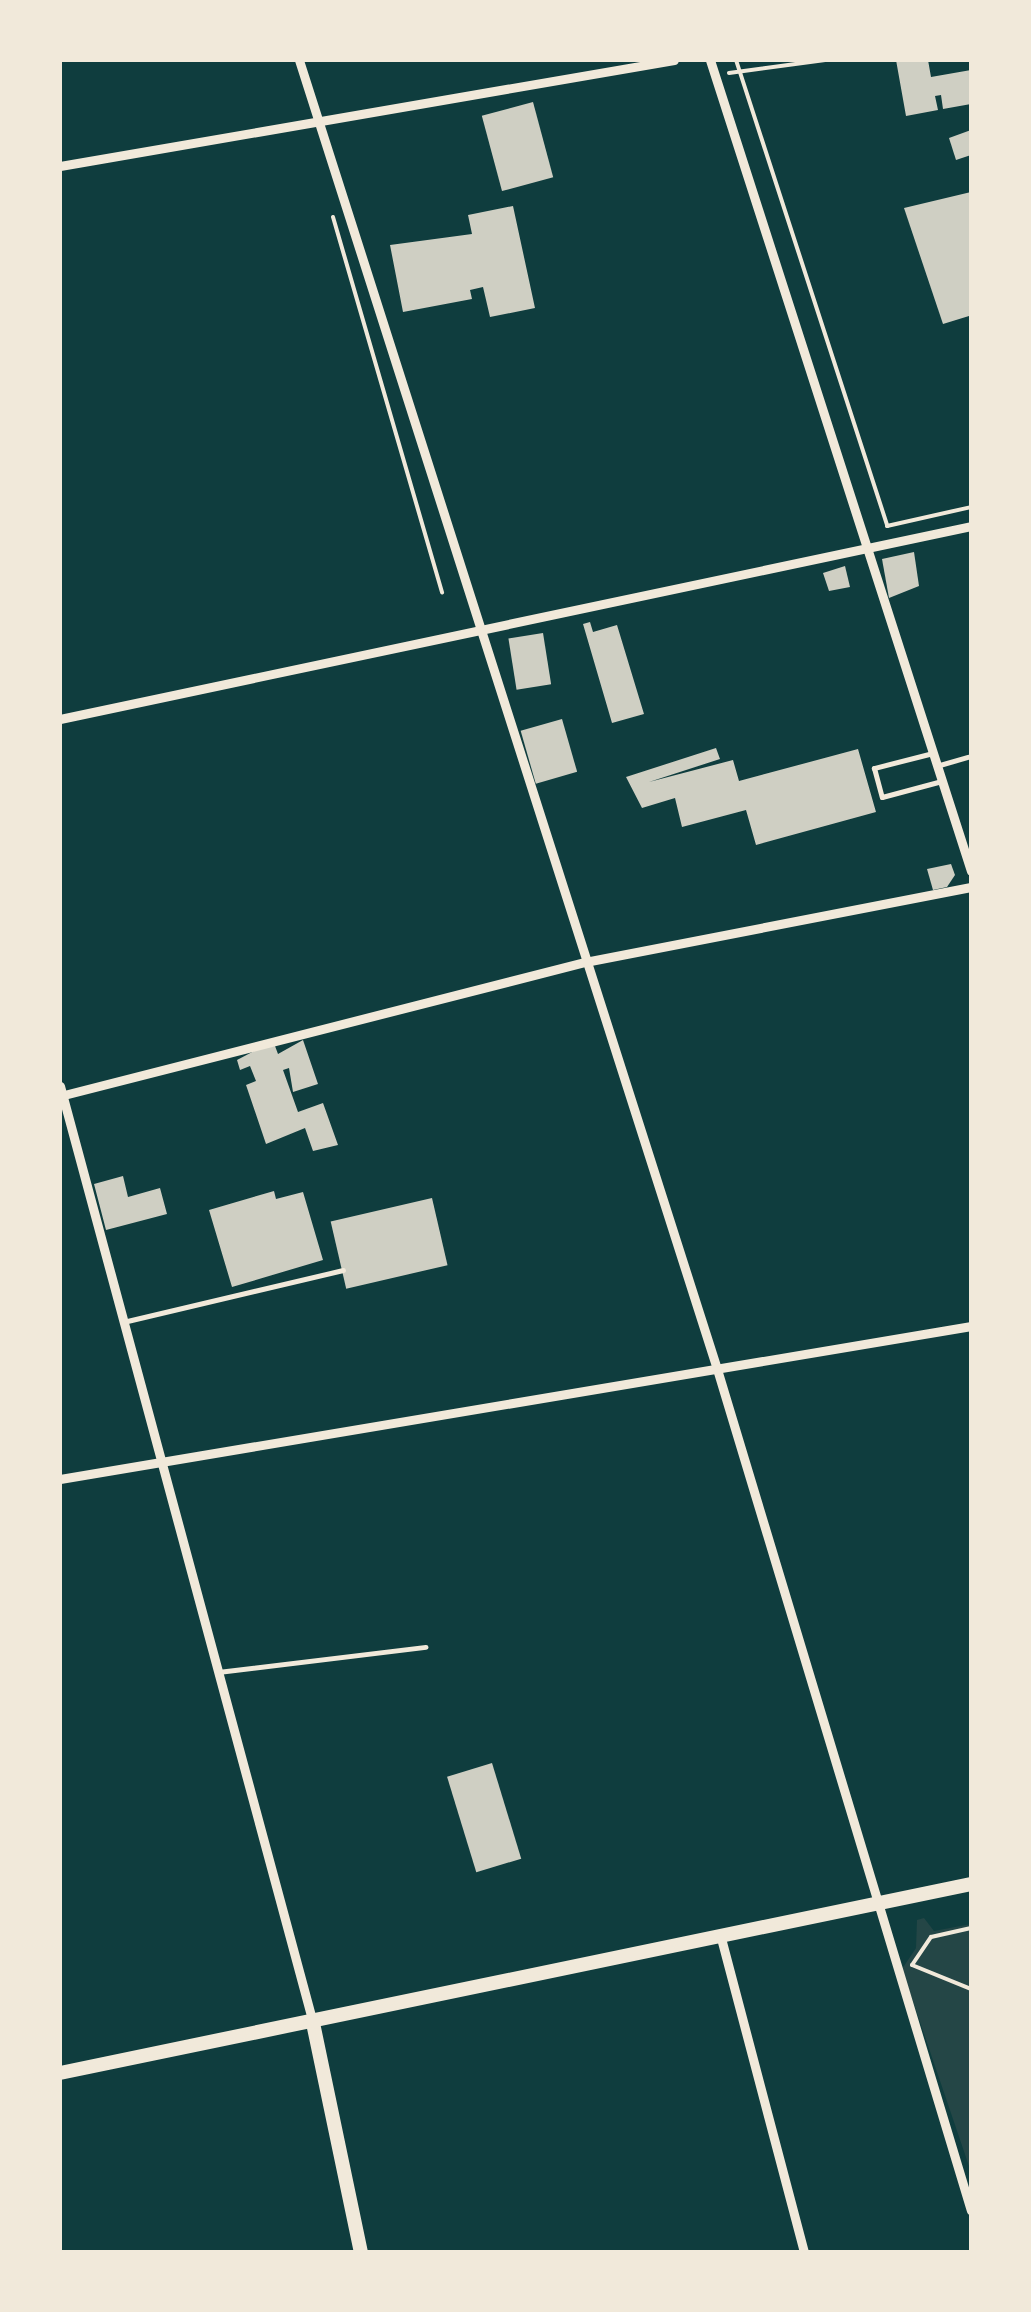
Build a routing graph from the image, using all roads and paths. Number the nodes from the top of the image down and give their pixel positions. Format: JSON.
{"nodes":[{"id":1,"x":298,"y":60,"type":"edge"},
{"id":2,"x":674,"y":60,"type":"edge"},
{"id":3,"x":710,"y":60,"type":"edge"},
{"id":4,"x":736,"y":60,"type":"edge"},
{"id":5,"x":825,"y":60,"type":"edge"},
{"id":6,"x":742,"y":74,"type":"junction"},
{"id":7,"x":319,"y":122,"type":"junction"},
{"id":8,"x":60,"y":166,"type":"edge"},
{"id":9,"x":330,"y":206,"type":"dead end"},
{"id":10,"x":971,"y":507,"type":"edge"},
{"id":11,"x":971,"y":526,"type":"edge"},
{"id":12,"x":865,"y":548,"type":"junction"},
{"id":13,"x":442,"y":592,"type":"dead end"},
{"id":14,"x":481,"y":626,"type":"junction"},
{"id":15,"x":60,"y":718,"type":"edge"},
{"id":16,"x":929,"y":754,"type":"junction"},
{"id":17,"x":968,"y":757,"type":"dead end"},
{"id":18,"x":933,"y":766,"type":"junction"},
{"id":19,"x":938,"y":782,"type":"junction"},
{"id":20,"x":971,"y":871,"type":"edge"},
{"id":21,"x":971,"y":887,"type":"edge"},
{"id":22,"x":585,"y":962,"type":"junction"},
{"id":23,"x":61,"y":1092,"type":"edge"},
{"id":24,"x":343,"y":1270,"type":"dead end"},
{"id":25,"x":123,"y":1322,"type":"junction"},
{"id":26,"x":971,"y":1326,"type":"edge"},
{"id":27,"x":717,"y":1369,"type":"junction"},
{"id":28,"x":159,"y":1460,"type":"junction"},
{"id":29,"x":60,"y":1478,"type":"edge"},
{"id":30,"x":426,"y":1647,"type":"dead end"},
{"id":31,"x":215,"y":1673,"type":"junction"},
{"id":32,"x":971,"y":1884,"type":"edge"},
{"id":33,"x":880,"y":1902,"type":"junction"},
{"id":34,"x":971,"y":1928,"type":"edge"},
{"id":35,"x":722,"y":1938,"type":"junction"},
{"id":36,"x":971,"y":1989,"type":"edge"},
{"id":37,"x":313,"y":2022,"type":"junction"},
{"id":38,"x":60,"y":2074,"type":"edge"},
{"id":39,"x":971,"y":2211,"type":"edge"},
{"id":40,"x":362,"y":2252,"type":"edge"},
{"id":41,"x":804,"y":2252,"type":"edge"}],
"edges":[{"from":1,"to":7,"type":"street"},
{"from":2,"to":7,"type":"street"},
{"from":3,"to":12,"type":"street"},
{"from":4,"to":6,"type":"path"},
{"from":5,"to":6,"type":"path"},
{"from":6,"to":10,"type":"path"},
{"from":7,"to":8,"type":"street"},
{"from":7,"to":14,"type":"street"},
{"from":9,"to":13,"type":"path"},
{"from":11,"to":12,"type":"street"},
{"from":12,"to":14,"type":"street"},
{"from":12,"to":16,"type":"street"},
{"from":14,"to":15,"type":"street"},
{"from":14,"to":22,"type":"street"},
{"from":16,"to":18,"type":"street"},
{"from":16,"to":19,"type":"lane"},
{"from":17,"to":18,"type":"lane"},
{"from":18,"to":19,"type":"street"},
{"from":19,"to":20,"type":"street"},
{"from":21,"to":22,"type":"street"},
{"from":22,"to":23,"type":"street"},
{"from":22,"to":27,"type":"street"},
{"from":23,"to":25,"type":"street"},
{"from":24,"to":25,"type":"lane"},
{"from":25,"to":28,"type":"street"},
{"from":26,"to":27,"type":"street"},
{"from":27,"to":28,"type":"street"},
{"from":27,"to":33,"type":"street"},
{"from":28,"to":29,"type":"street"},
{"from":28,"to":31,"type":"street"},
{"from":30,"to":31,"type":"lane"},
{"from":31,"to":37,"type":"street"},
{"from":32,"to":33,"type":"main road"},
{"from":33,"to":35,"type":"main road"},
{"from":33,"to":39,"type":"street"},
{"from":34,"to":36,"type":"path"},
{"from":35,"to":37,"type":"main road"},
{"from":35,"to":41,"type":"street"},
{"from":37,"to":38,"type":"main road"},
{"from":37,"to":40,"type":"main road"}]}
